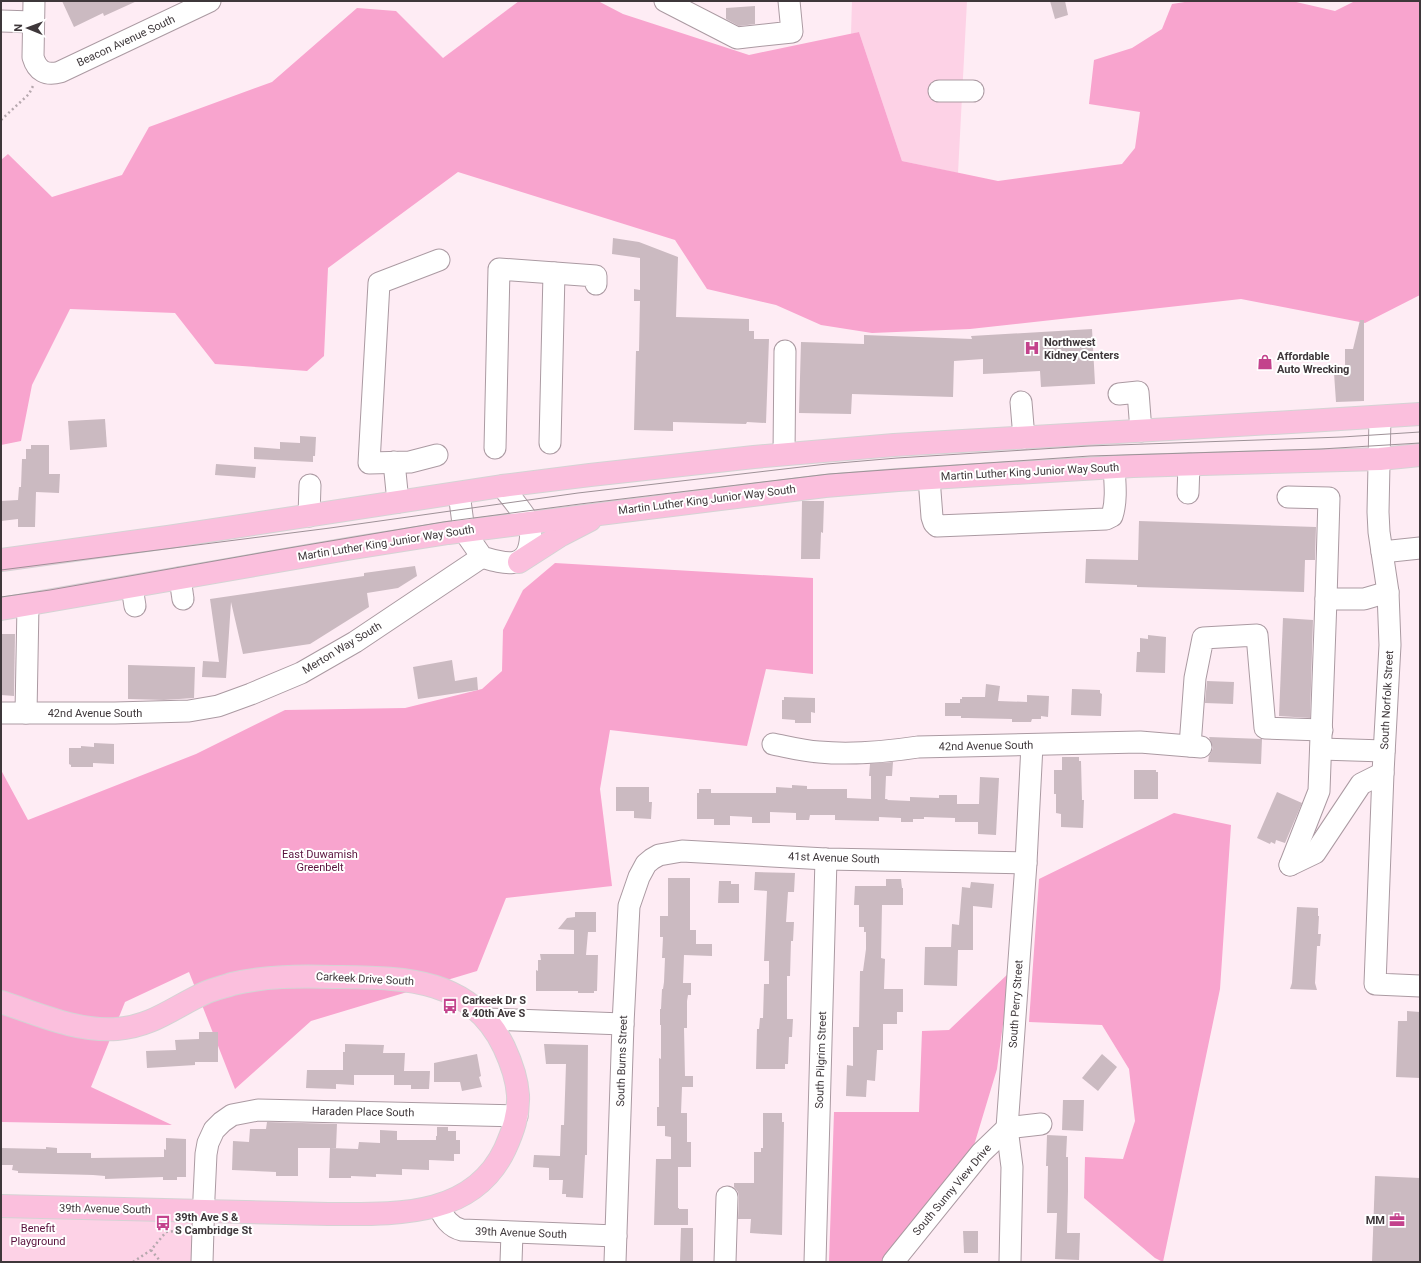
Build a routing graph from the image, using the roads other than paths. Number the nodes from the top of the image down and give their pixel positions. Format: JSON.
{"nodes":[{"id":1,"x":34,"y":1,"type":"edge"},
{"id":2,"x":210,"y":1,"type":"edge"},
{"id":3,"x":665,"y":1,"type":"edge"},
{"id":4,"x":789,"y":1,"type":"edge"},
{"id":5,"x":1,"y":21,"type":"edge"},
{"id":6,"x":33,"y":22,"type":"junction"},
{"id":7,"x":939,"y":91,"type":"dead end"},
{"id":8,"x":973,"y":91,"type":"dead end"},
{"id":9,"x":439,"y":260,"type":"dead end"},
{"id":10,"x":554,"y":273,"type":"junction"},
{"id":11,"x":596,"y":284,"type":"dead end"},
{"id":12,"x":785,"y":351,"type":"dead end"},
{"id":13,"x":1119,"y":394,"type":"dead end"},
{"id":14,"x":1021,"y":402,"type":"dead end"},
{"id":15,"x":1420,"y":414,"type":"edge"},
{"id":16,"x":1380,"y":417,"type":"junction"},
{"id":17,"x":1141,"y":431,"type":"junction"},
{"id":18,"x":1024,"y":438,"type":"junction"},
{"id":19,"x":550,"y":443,"type":"dead end"},
{"id":20,"x":495,"y":448,"type":"dead end"},
{"id":21,"x":784,"y":454,"type":"junction"},
{"id":22,"x":437,"y":455,"type":"dead end"},
{"id":23,"x":1420,"y":455,"type":"edge"},
{"id":24,"x":1380,"y":459,"type":"junction"},
{"id":25,"x":394,"y":462,"type":"junction"},
{"id":26,"x":1188,"y":464,"type":"junction"},
{"id":27,"x":1114,"y":467,"type":"junction"},
{"id":28,"x":929,"y":478,"type":"junction"},
{"id":29,"x":310,"y":485,"type":"dead end"},
{"id":30,"x":502,"y":486,"type":"junction"},
{"id":31,"x":458,"y":492,"type":"junction"},
{"id":32,"x":1188,"y":493,"type":"dead end"},
{"id":33,"x":1288,"y":497,"type":"dead end"},
{"id":34,"x":398,"y":502,"type":"junction"},
{"id":35,"x":605,"y":513,"type":"junction"},
{"id":36,"x":309,"y":516,"type":"junction"},
{"id":37,"x":529,"y":522,"type":"junction"},
{"id":38,"x":464,"y":531,"type":"junction"},
{"id":39,"x":1420,"y":548,"type":"edge"},
{"id":40,"x":1382,"y":552,"type":"junction"},
{"id":41,"x":482,"y":557,"type":"junction"},
{"id":42,"x":1,"y":560,"type":"edge"},
{"id":43,"x":519,"y":562,"type":"junction"},
{"id":44,"x":1388,"y":592,"type":"junction"},
{"id":45,"x":1326,"y":598,"type":"junction"},
{"id":46,"x":28,"y":605,"type":"junction"},
{"id":47,"x":1,"y":609,"type":"edge"},
{"id":48,"x":189,"y":712,"type":"joint"},
{"id":49,"x":1,"y":713,"type":"edge"},
{"id":50,"x":26,"y":713,"type":"junction"},
{"id":51,"x":1322,"y":740,"type":"junction"},
{"id":52,"x":773,"y":744,"type":"dead end"},
{"id":53,"x":1032,"y":745,"type":"junction"},
{"id":54,"x":1384,"y":751,"type":"junction"},
{"id":55,"x":1382,"y":773,"type":"junction"},
{"id":56,"x":826,"y":859,"type":"junction"},
{"id":57,"x":1026,"y":863,"type":"junction"},
{"id":58,"x":646,"y":864,"type":"joint"},
{"id":59,"x":1420,"y":986,"type":"edge"},
{"id":60,"x":1,"y":1002,"type":"edge"},
{"id":61,"x":486,"y":1019,"type":"junction"},
{"id":62,"x":624,"y":1024,"type":"junction"},
{"id":63,"x":517,"y":1116,"type":"junction"},
{"id":64,"x":1041,"y":1124,"type":"dead end"},
{"id":65,"x":1007,"y":1128,"type":"junction"},
{"id":66,"x":727,"y":1197,"type":"dead end"},
{"id":67,"x":1,"y":1206,"type":"edge"},
{"id":68,"x":438,"y":1206,"type":"junction"},
{"id":69,"x":328,"y":1214,"type":"joint"},
{"id":70,"x":203,"y":1218,"type":"junction"},
{"id":71,"x":512,"y":1233,"type":"junction"},
{"id":72,"x":616,"y":1236,"type":"junction"},
{"id":73,"x":202,"y":1262,"type":"edge"},
{"id":74,"x":511,"y":1262,"type":"edge"},
{"id":75,"x":615,"y":1262,"type":"edge"},
{"id":76,"x":725,"y":1262,"type":"edge"},
{"id":77,"x":815,"y":1262,"type":"edge"},
{"id":78,"x":893,"y":1262,"type":"edge"},
{"id":79,"x":1010,"y":1262,"type":"edge"}],
"edges":[{"from":1,"to":6,"type":"street"},
{"from":2,"to":6,"type":"street","name":"Beacon Avenue South"},
{"from":3,"to":4,"type":"street"},
{"from":5,"to":6,"type":"street"},
{"from":7,"to":8,"type":"street"},
{"from":9,"to":25,"type":"street"},
{"from":10,"to":11,"type":"street"},
{"from":10,"to":19,"type":"street"},
{"from":10,"to":20,"type":"street"},
{"from":12,"to":21,"type":"street"},
{"from":13,"to":17,"type":"street"},
{"from":14,"to":18,"type":"street"},
{"from":15,"to":16,"type":"main road"},
{"from":16,"to":17,"type":"main road"},
{"from":16,"to":24,"type":"street","name":"South Norfolk Street"},
{"from":17,"to":18,"type":"main road"},
{"from":18,"to":21,"type":"main road"},
{"from":21,"to":30,"type":"main road"},
{"from":22,"to":25,"type":"street"},
{"from":23,"to":24,"type":"main road","name":"Martin Luther King Junior Way South"},
{"from":24,"to":26,"type":"main road","name":"Martin Luther King Junior Way South"},
{"from":24,"to":40,"type":"street","name":"South Norfolk Street"},
{"from":25,"to":34,"type":"street"},
{"from":26,"to":27,"type":"main road","name":"Martin Luther King Junior Way South"},
{"from":26,"to":32,"type":"street"},
{"from":27,"to":28,"type":"main road","name":"Martin Luther King Junior Way South"},
{"from":27,"to":28,"type":"street"},
{"from":28,"to":35,"type":"main road","name":"Martin Luther King Junior Way South"},
{"from":29,"to":36,"type":"street"},
{"from":30,"to":31,"type":"main road"},
{"from":30,"to":37,"type":"street"},
{"from":31,"to":34,"type":"main road"},
{"from":31,"to":38,"type":"street"},
{"from":33,"to":45,"type":"street"},
{"from":34,"to":36,"type":"main road"},
{"from":35,"to":37,"type":"main road","name":"Martin Luther King Junior Way South"},
{"from":35,"to":43,"type":"main road"},
{"from":36,"to":42,"type":"main road"},
{"from":37,"to":38,"type":"main road","name":"Martin Luther King Junior Way South"},
{"from":37,"to":43,"type":"street"},
{"from":38,"to":41,"type":"street"},
{"from":38,"to":46,"type":"main road","name":"Martin Luther King Junior Way South"},
{"from":39,"to":40,"type":"street"},
{"from":40,"to":44,"type":"street","name":"South Norfolk Street"},
{"from":41,"to":43,"type":"street"},
{"from":41,"to":48,"type":"street","name":"Merton Way South"},
{"from":44,"to":45,"type":"street"},
{"from":44,"to":54,"type":"street","name":"South Norfolk Street"},
{"from":45,"to":51,"type":"street"},
{"from":46,"to":47,"type":"main road","name":"Martin Luther King Junior Way South"},
{"from":46,"to":50,"type":"street"},
{"from":48,"to":50,"type":"street","name":"42nd Avenue South"},
{"from":49,"to":50,"type":"street","name":"42nd Avenue South"},
{"from":51,"to":53,"type":"street","name":"42nd Avenue South"},
{"from":51,"to":54,"type":"street"},
{"from":51,"to":55,"type":"street"},
{"from":52,"to":53,"type":"street","name":"42nd Avenue South"},
{"from":53,"to":57,"type":"street","name":"South Perry Street"},
{"from":54,"to":55,"type":"street","name":"South Norfolk Street"},
{"from":55,"to":59,"type":"street","name":"South Norfolk Street"},
{"from":56,"to":57,"type":"street","name":"41st Avenue South"},
{"from":56,"to":58,"type":"street","name":"41st Avenue South"},
{"from":56,"to":77,"type":"street","name":"South Pilgrim Street"},
{"from":57,"to":65,"type":"street","name":"South Perry Street"},
{"from":58,"to":62,"type":"street","name":"South Burns Street"},
{"from":60,"to":61,"type":"main road","name":"Carkeek Drive South"},
{"from":61,"to":62,"type":"street"},
{"from":61,"to":63,"type":"main road","name":"Carkeek Drive South"},
{"from":62,"to":72,"type":"street","name":"South Burns Street"},
{"from":63,"to":68,"type":"main road","name":"Carkeek Drive South"},
{"from":63,"to":70,"type":"street","name":"Haraden Place South"},
{"from":64,"to":65,"type":"street"},
{"from":65,"to":78,"type":"street","name":"South Sunny View Drive"},
{"from":65,"to":79,"type":"street","name":"South Perry Street"},
{"from":66,"to":76,"type":"street"},
{"from":67,"to":70,"type":"main road","name":"39th Avenue South"},
{"from":68,"to":69,"type":"main road","name":"Carkeek Drive South"},
{"from":68,"to":71,"type":"street","name":"39th Avenue South"},
{"from":69,"to":70,"type":"main road","name":"39th Avenue South"},
{"from":70,"to":73,"type":"street"},
{"from":71,"to":72,"type":"street","name":"39th Avenue South"},
{"from":71,"to":74,"type":"street"},
{"from":72,"to":75,"type":"street","name":"South Burns Street"}]}
